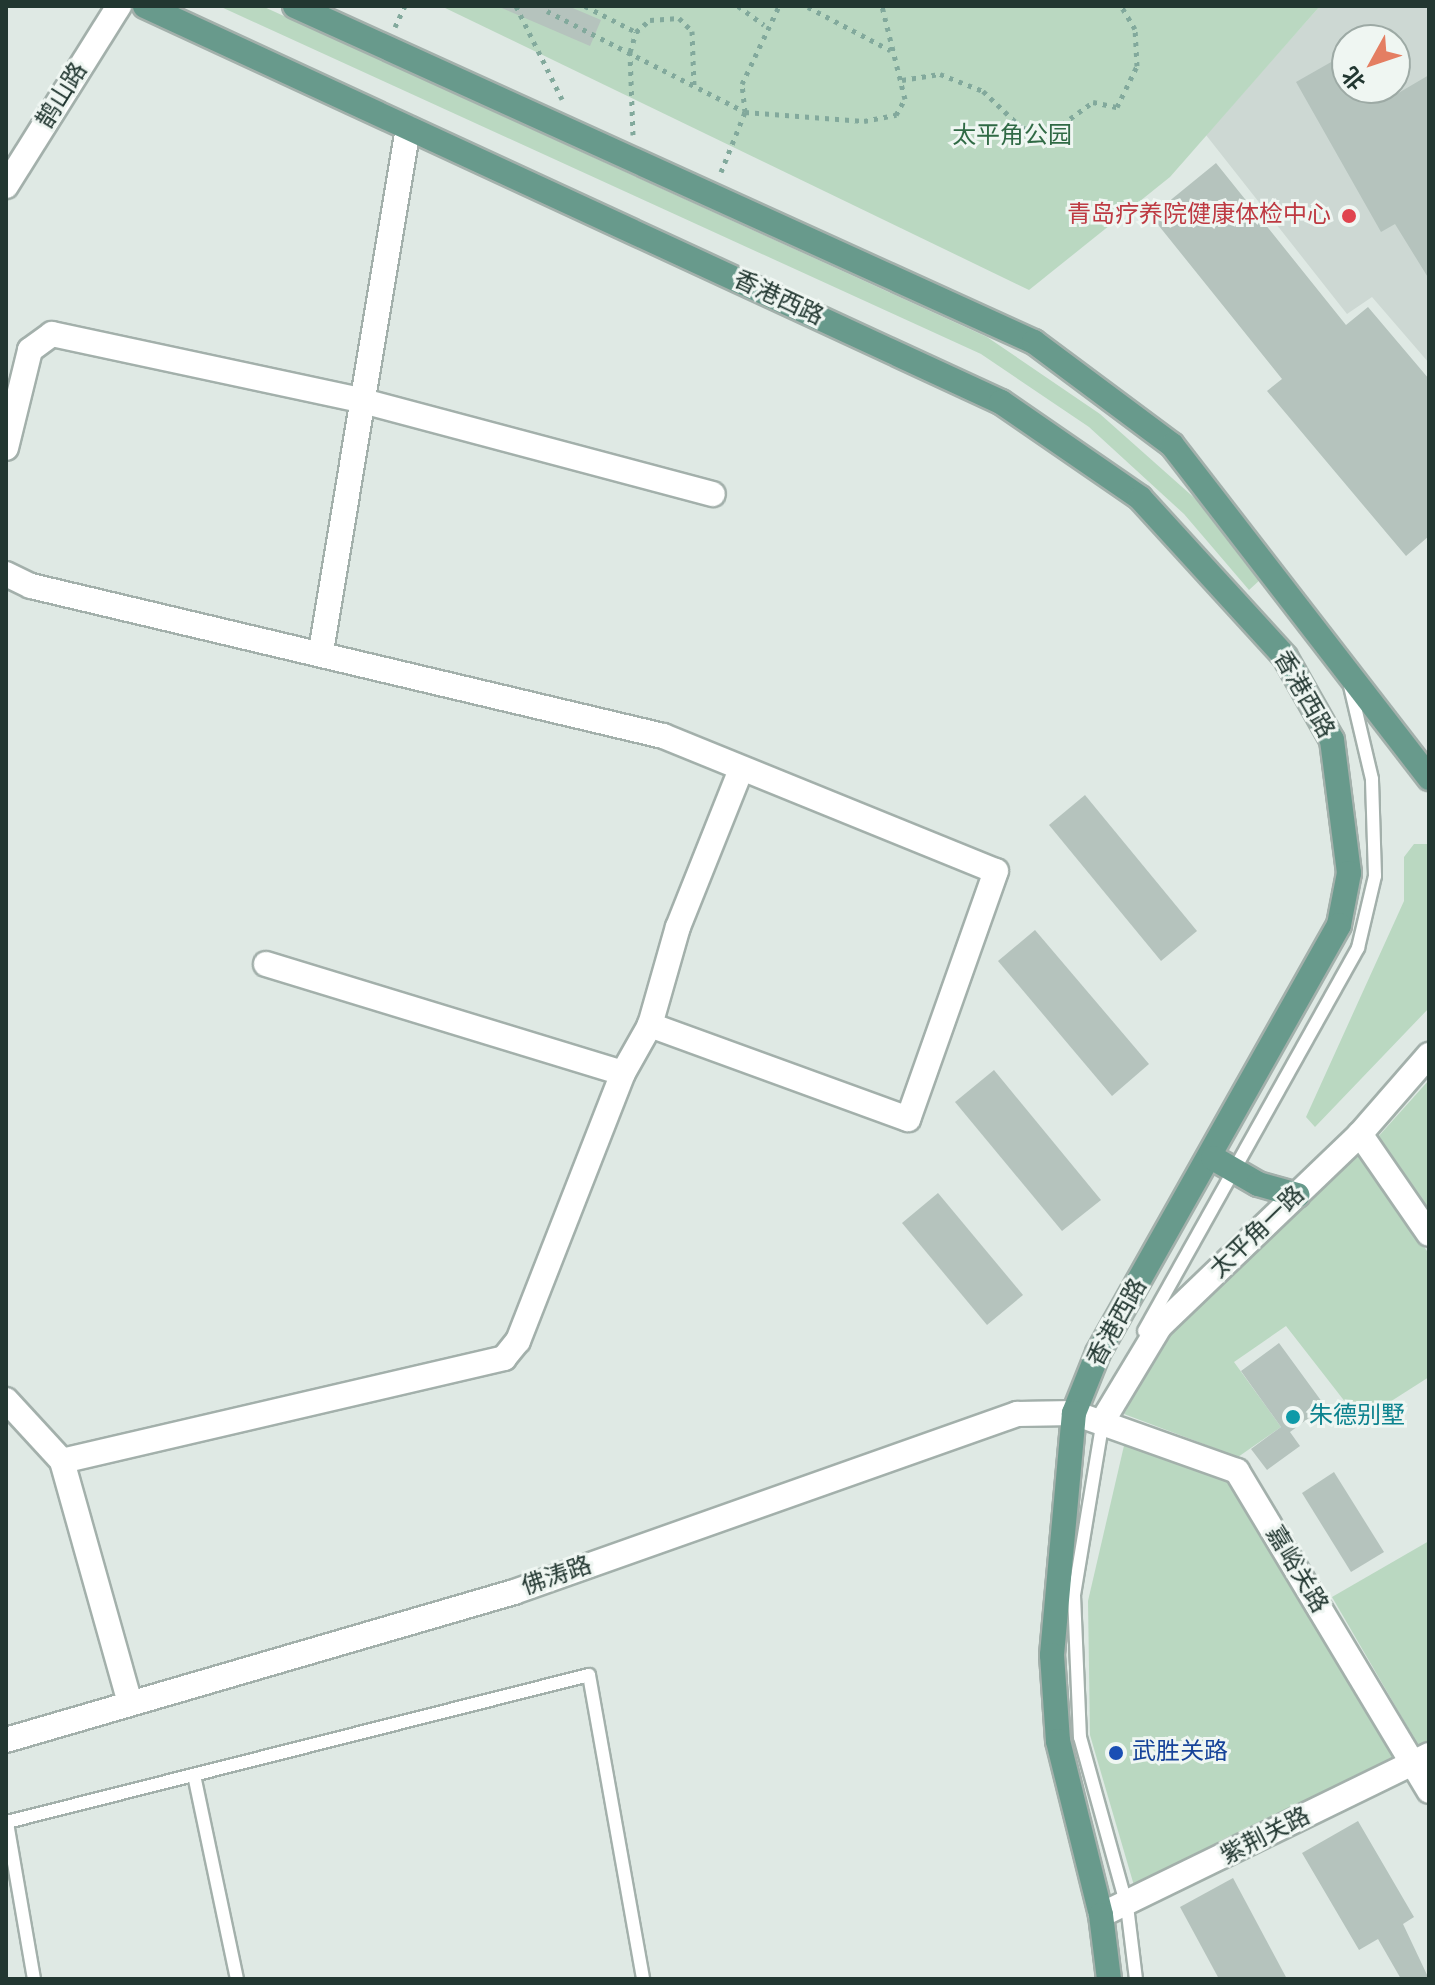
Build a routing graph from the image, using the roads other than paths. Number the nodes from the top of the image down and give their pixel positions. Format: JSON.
{"nodes":[{"id":1,"x":119,"y":6,"type":"edge"},
{"id":2,"x":145,"y":6,"type":"edge"},
{"id":3,"x":295,"y":6,"type":"edge"},
{"id":4,"x":408,"y":128,"type":"junction"},
{"id":5,"x":6,"y":186,"type":"edge"},
{"id":6,"x":359,"y":400,"type":"junction"},
{"id":7,"x":6,"y":448,"type":"edge"},
{"id":8,"x":713,"y":494,"type":"dead end"},
{"id":9,"x":6,"y":574,"type":"edge"},
{"id":10,"x":321,"y":651,"type":"junction"},
{"id":11,"x":1346,"y":669,"type":"junction"},
{"id":12,"x":740,"y":772,"type":"junction"},
{"id":13,"x":1429,"y":778,"type":"edge"},
{"id":14,"x":266,"y":964,"type":"dead end"},
{"id":15,"x":650,"y":1025,"type":"junction"},
{"id":16,"x":1429,"y":1055,"type":"edge"},
{"id":17,"x":623,"y":1073,"type":"junction"},
{"id":18,"x":1360,"y":1134,"type":"junction"},
{"id":19,"x":1213,"y":1158,"type":"junction"},
{"id":20,"x":1237,"y":1172,"type":"junction"},
{"id":21,"x":1297,"y":1195,"type":"junction"},
{"id":22,"x":1429,"y":1234,"type":"edge"},
{"id":23,"x":6,"y":1400,"type":"edge"},
{"id":24,"x":1074,"y":1413,"type":"junction"},
{"id":25,"x":1102,"y":1422,"type":"junction"},
{"id":26,"x":62,"y":1461,"type":"junction"},
{"id":27,"x":130,"y":1703,"type":"junction"},
{"id":28,"x":6,"y":1740,"type":"edge"},
{"id":29,"x":1420,"y":1760,"type":"edge"},
{"id":30,"x":194,"y":1775,"type":"junction"},
{"id":31,"x":1429,"y":1791,"type":"edge"},
{"id":32,"x":1127,"y":1906,"type":"junction"},
{"id":33,"x":1101,"y":1915,"type":"junction"},
{"id":34,"x":34,"y":1979,"type":"edge"},
{"id":35,"x":237,"y":1979,"type":"edge"},
{"id":36,"x":643,"y":1979,"type":"edge"},
{"id":37,"x":1109,"y":1979,"type":"edge"},
{"id":38,"x":1136,"y":1979,"type":"edge"}],
"edges":[{"from":1,"to":5,"type":"street","name":"鹊山路"},
{"from":2,"to":4,"type":"main road","name":"香港西路"},
{"from":3,"to":11,"type":"main road","name":"香港西路"},
{"from":4,"to":6,"type":"street"},
{"from":4,"to":19,"type":"main road","name":"香港西路"},
{"from":6,"to":7,"type":"street"},
{"from":6,"to":8,"type":"street"},
{"from":6,"to":10,"type":"street"},
{"from":9,"to":10,"type":"street"},
{"from":10,"to":12,"type":"street"},
{"from":11,"to":13,"type":"main road"},
{"from":11,"to":20,"type":"lane","name":"香港西路"},
{"from":12,"to":15,"type":"street"},
{"from":12,"to":15,"type":"street"},
{"from":14,"to":17,"type":"street"},
{"from":15,"to":17,"type":"street"},
{"from":16,"to":18,"type":"street","name":"太平角一路"},
{"from":17,"to":26,"type":"street"},
{"from":18,"to":21,"type":"street","name":"太平角一路"},
{"from":18,"to":22,"type":"street"},
{"from":19,"to":20,"type":"main road"},
{"from":19,"to":24,"type":"main road","name":"香港西路"},
{"from":20,"to":21,"type":"main road"},
{"from":20,"to":25,"type":"lane","name":"香港西路"},
{"from":21,"to":25,"type":"street","name":"太平角一路"},
{"from":23,"to":26,"type":"street"},
{"from":24,"to":25,"type":"street","name":"佛涛路"},
{"from":24,"to":27,"type":"street","name":"佛涛路"},
{"from":24,"to":33,"type":"main road","name":"香港西路"},
{"from":25,"to":29,"type":"street","name":"嘉峪关路"},
{"from":25,"to":32,"type":"lane","name":"香港西路"},
{"from":26,"to":27,"type":"street"},
{"from":27,"to":28,"type":"street","name":"佛涛路"},
{"from":29,"to":31,"type":"street","name":"嘉峪关路"},
{"from":29,"to":32,"type":"street","name":"紫荆关路"},
{"from":30,"to":34,"type":"lane"},
{"from":30,"to":35,"type":"lane"},
{"from":30,"to":36,"type":"lane"},
{"from":32,"to":33,"type":"street","name":"紫荆关路"},
{"from":32,"to":38,"type":"lane","name":"香港西路"},
{"from":33,"to":37,"type":"main road","name":"香港西路"}]}
